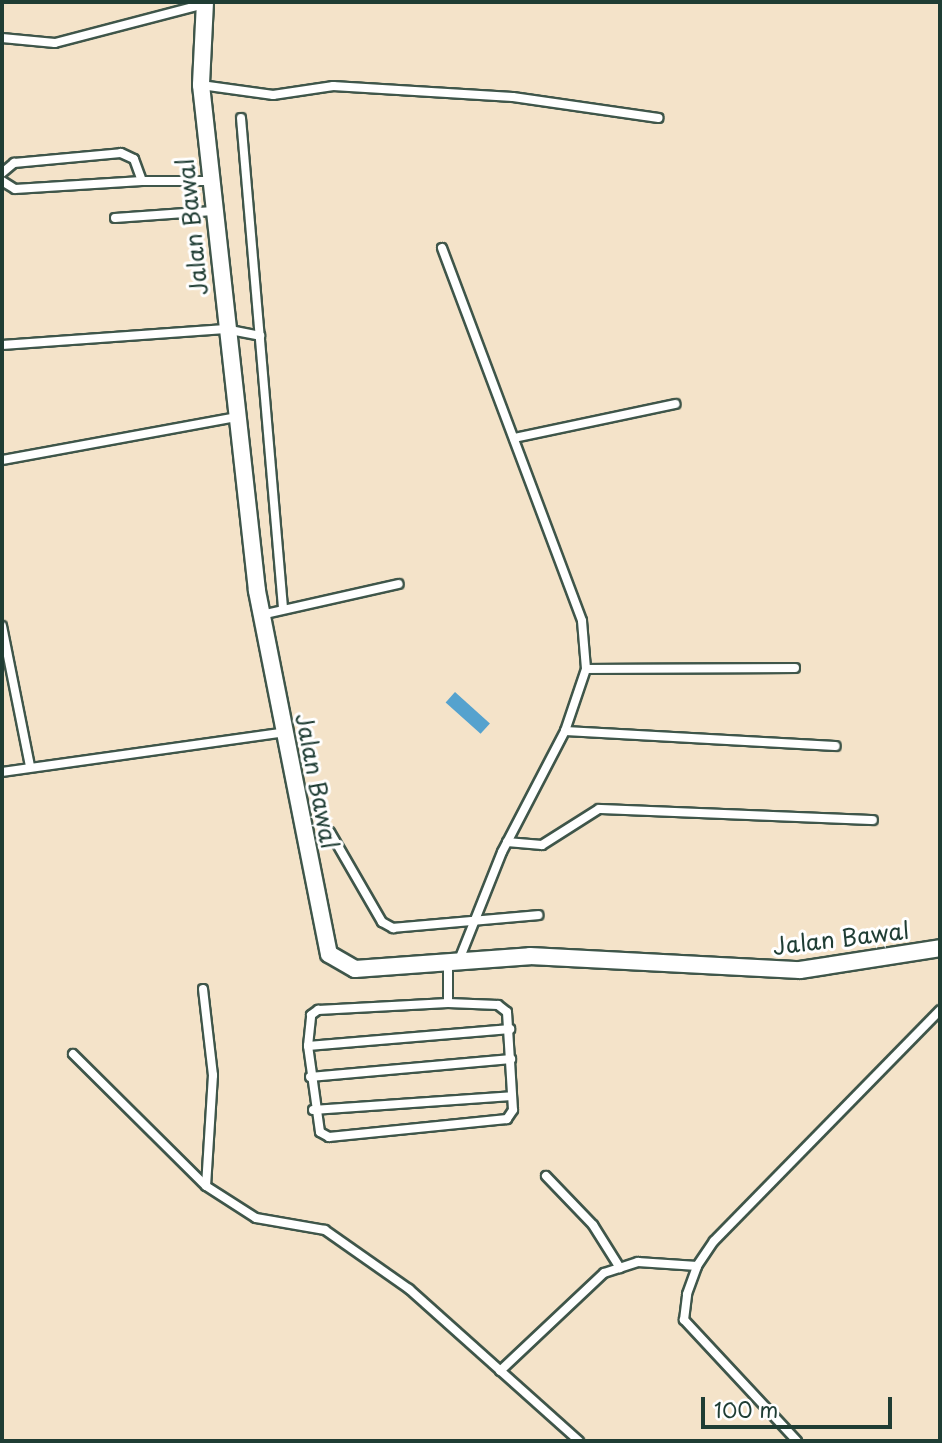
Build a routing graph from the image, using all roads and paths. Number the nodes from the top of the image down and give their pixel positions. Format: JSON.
{"nodes":[{"id":1,"x":205,"y":3,"type":"edge"},
{"id":2,"x":2,"y":38,"type":"edge"},
{"id":3,"x":201,"y":85,"type":"junction"},
{"id":4,"x":242,"y":118,"type":"dead end"},
{"id":5,"x":658,"y":118,"type":"dead end"},
{"id":6,"x":2,"y":173,"type":"edge"},
{"id":7,"x":2,"y":181,"type":"edge"},
{"id":8,"x":142,"y":181,"type":"junction"},
{"id":9,"x":211,"y":181,"type":"junction"},
{"id":10,"x":213,"y":211,"type":"junction"},
{"id":11,"x":115,"y":218,"type":"dead end"},
{"id":12,"x":442,"y":248,"type":"dead end"},
{"id":13,"x":225,"y":329,"type":"junction"},
{"id":14,"x":260,"y":336,"type":"junction"},
{"id":15,"x":2,"y":345,"type":"edge"},
{"id":16,"x":675,"y":404,"type":"dead end"},
{"id":17,"x":236,"y":417,"type":"junction"},
{"id":18,"x":514,"y":438,"type":"junction"},
{"id":19,"x":2,"y":460,"type":"edge"},
{"id":20,"x":399,"y":584,"type":"dead end"},
{"id":21,"x":283,"y":608,"type":"junction"},
{"id":22,"x":261,"y":615,"type":"junction"},
{"id":23,"x":2,"y":626,"type":"edge"},
{"id":24,"x":795,"y":667,"type":"dead end"},
{"id":25,"x":586,"y":669,"type":"junction"},
{"id":26,"x":565,"y":731,"type":"junction"},
{"id":27,"x":285,"y":732,"type":"junction"},
{"id":28,"x":836,"y":746,"type":"dead end"},
{"id":29,"x":30,"y":766,"type":"junction"},
{"id":30,"x":2,"y":772,"type":"edge"},
{"id":31,"x":873,"y":820,"type":"dead end"},
{"id":32,"x":330,"y":832,"type":"dead end"},
{"id":33,"x":507,"y":842,"type":"junction"},
{"id":34,"x":538,"y":915,"type":"dead end"},
{"id":35,"x":475,"y":920,"type":"junction"},
{"id":36,"x":940,"y":948,"type":"edge"},
{"id":37,"x":454,"y":961,"type":"junction"},
{"id":38,"x":203,"y":989,"type":"dead end"},
{"id":39,"x":448,"y":1003,"type":"junction"},
{"id":40,"x":940,"y":1010,"type":"edge"},
{"id":41,"x":510,"y":1029,"type":"junction"},
{"id":42,"x":308,"y":1045,"type":"junction"},
{"id":43,"x":73,"y":1054,"type":"dead end"},
{"id":44,"x":511,"y":1059,"type":"junction"},
{"id":45,"x":310,"y":1077,"type":"junction"},
{"id":46,"x":512,"y":1096,"type":"junction"},
{"id":47,"x":313,"y":1110,"type":"junction"},
{"id":48,"x":546,"y":1176,"type":"dead end"},
{"id":49,"x":206,"y":1186,"type":"junction"},
{"id":50,"x":696,"y":1266,"type":"junction"},
{"id":51,"x":620,"y":1268,"type":"junction"},
{"id":52,"x":500,"y":1371,"type":"junction"},
{"id":53,"x":579,"y":1441,"type":"edge"},
{"id":54,"x":797,"y":1441,"type":"edge"}],
"edges":[{"from":1,"to":2,"type":"lane"},
{"from":1,"to":3,"type":"street","name":"Jalan Bawal"},
{"from":3,"to":5,"type":"lane"},
{"from":3,"to":9,"type":"street","name":"Jalan Bawal"},
{"from":4,"to":14,"type":"lane"},
{"from":6,"to":8,"type":"lane"},
{"from":7,"to":8,"type":"lane"},
{"from":8,"to":9,"type":"lane"},
{"from":9,"to":10,"type":"street","name":"Jalan Bawal"},
{"from":10,"to":11,"type":"lane"},
{"from":10,"to":13,"type":"street","name":"Jalan Bawal"},
{"from":12,"to":18,"type":"lane"},
{"from":13,"to":14,"type":"lane"},
{"from":13,"to":15,"type":"lane"},
{"from":13,"to":17,"type":"street","name":"Jalan Bawal"},
{"from":14,"to":21,"type":"lane"},
{"from":16,"to":18,"type":"lane"},
{"from":17,"to":19,"type":"lane"},
{"from":17,"to":22,"type":"street","name":"Jalan Bawal"},
{"from":18,"to":25,"type":"lane"},
{"from":20,"to":21,"type":"lane"},
{"from":21,"to":22,"type":"lane"},
{"from":22,"to":27,"type":"street","name":"Jalan Bawal"},
{"from":23,"to":29,"type":"lane"},
{"from":24,"to":25,"type":"lane"},
{"from":25,"to":26,"type":"lane"},
{"from":26,"to":28,"type":"lane"},
{"from":26,"to":33,"type":"lane"},
{"from":27,"to":29,"type":"lane"},
{"from":27,"to":37,"type":"street","name":"Jalan Bawal"},
{"from":29,"to":30,"type":"lane"},
{"from":31,"to":33,"type":"lane"},
{"from":32,"to":35,"type":"lane"},
{"from":33,"to":35,"type":"lane"},
{"from":34,"to":35,"type":"lane"},
{"from":35,"to":37,"type":"lane"},
{"from":36,"to":37,"type":"street","name":"Jalan Bawal"},
{"from":37,"to":39,"type":"lane"},
{"from":38,"to":49,"type":"lane"},
{"from":39,"to":41,"type":"lane"},
{"from":39,"to":42,"type":"lane"},
{"from":40,"to":50,"type":"lane"},
{"from":41,"to":42,"type":"lane"},
{"from":41,"to":44,"type":"lane"},
{"from":42,"to":45,"type":"lane"},
{"from":43,"to":49,"type":"lane"},
{"from":44,"to":45,"type":"lane"},
{"from":44,"to":46,"type":"lane"},
{"from":45,"to":47,"type":"lane"},
{"from":46,"to":47,"type":"lane"},
{"from":46,"to":47,"type":"lane"},
{"from":48,"to":51,"type":"lane"},
{"from":49,"to":52,"type":"lane"},
{"from":50,"to":51,"type":"lane"},
{"from":50,"to":54,"type":"lane"},
{"from":51,"to":52,"type":"lane"},
{"from":52,"to":53,"type":"lane"}]}
